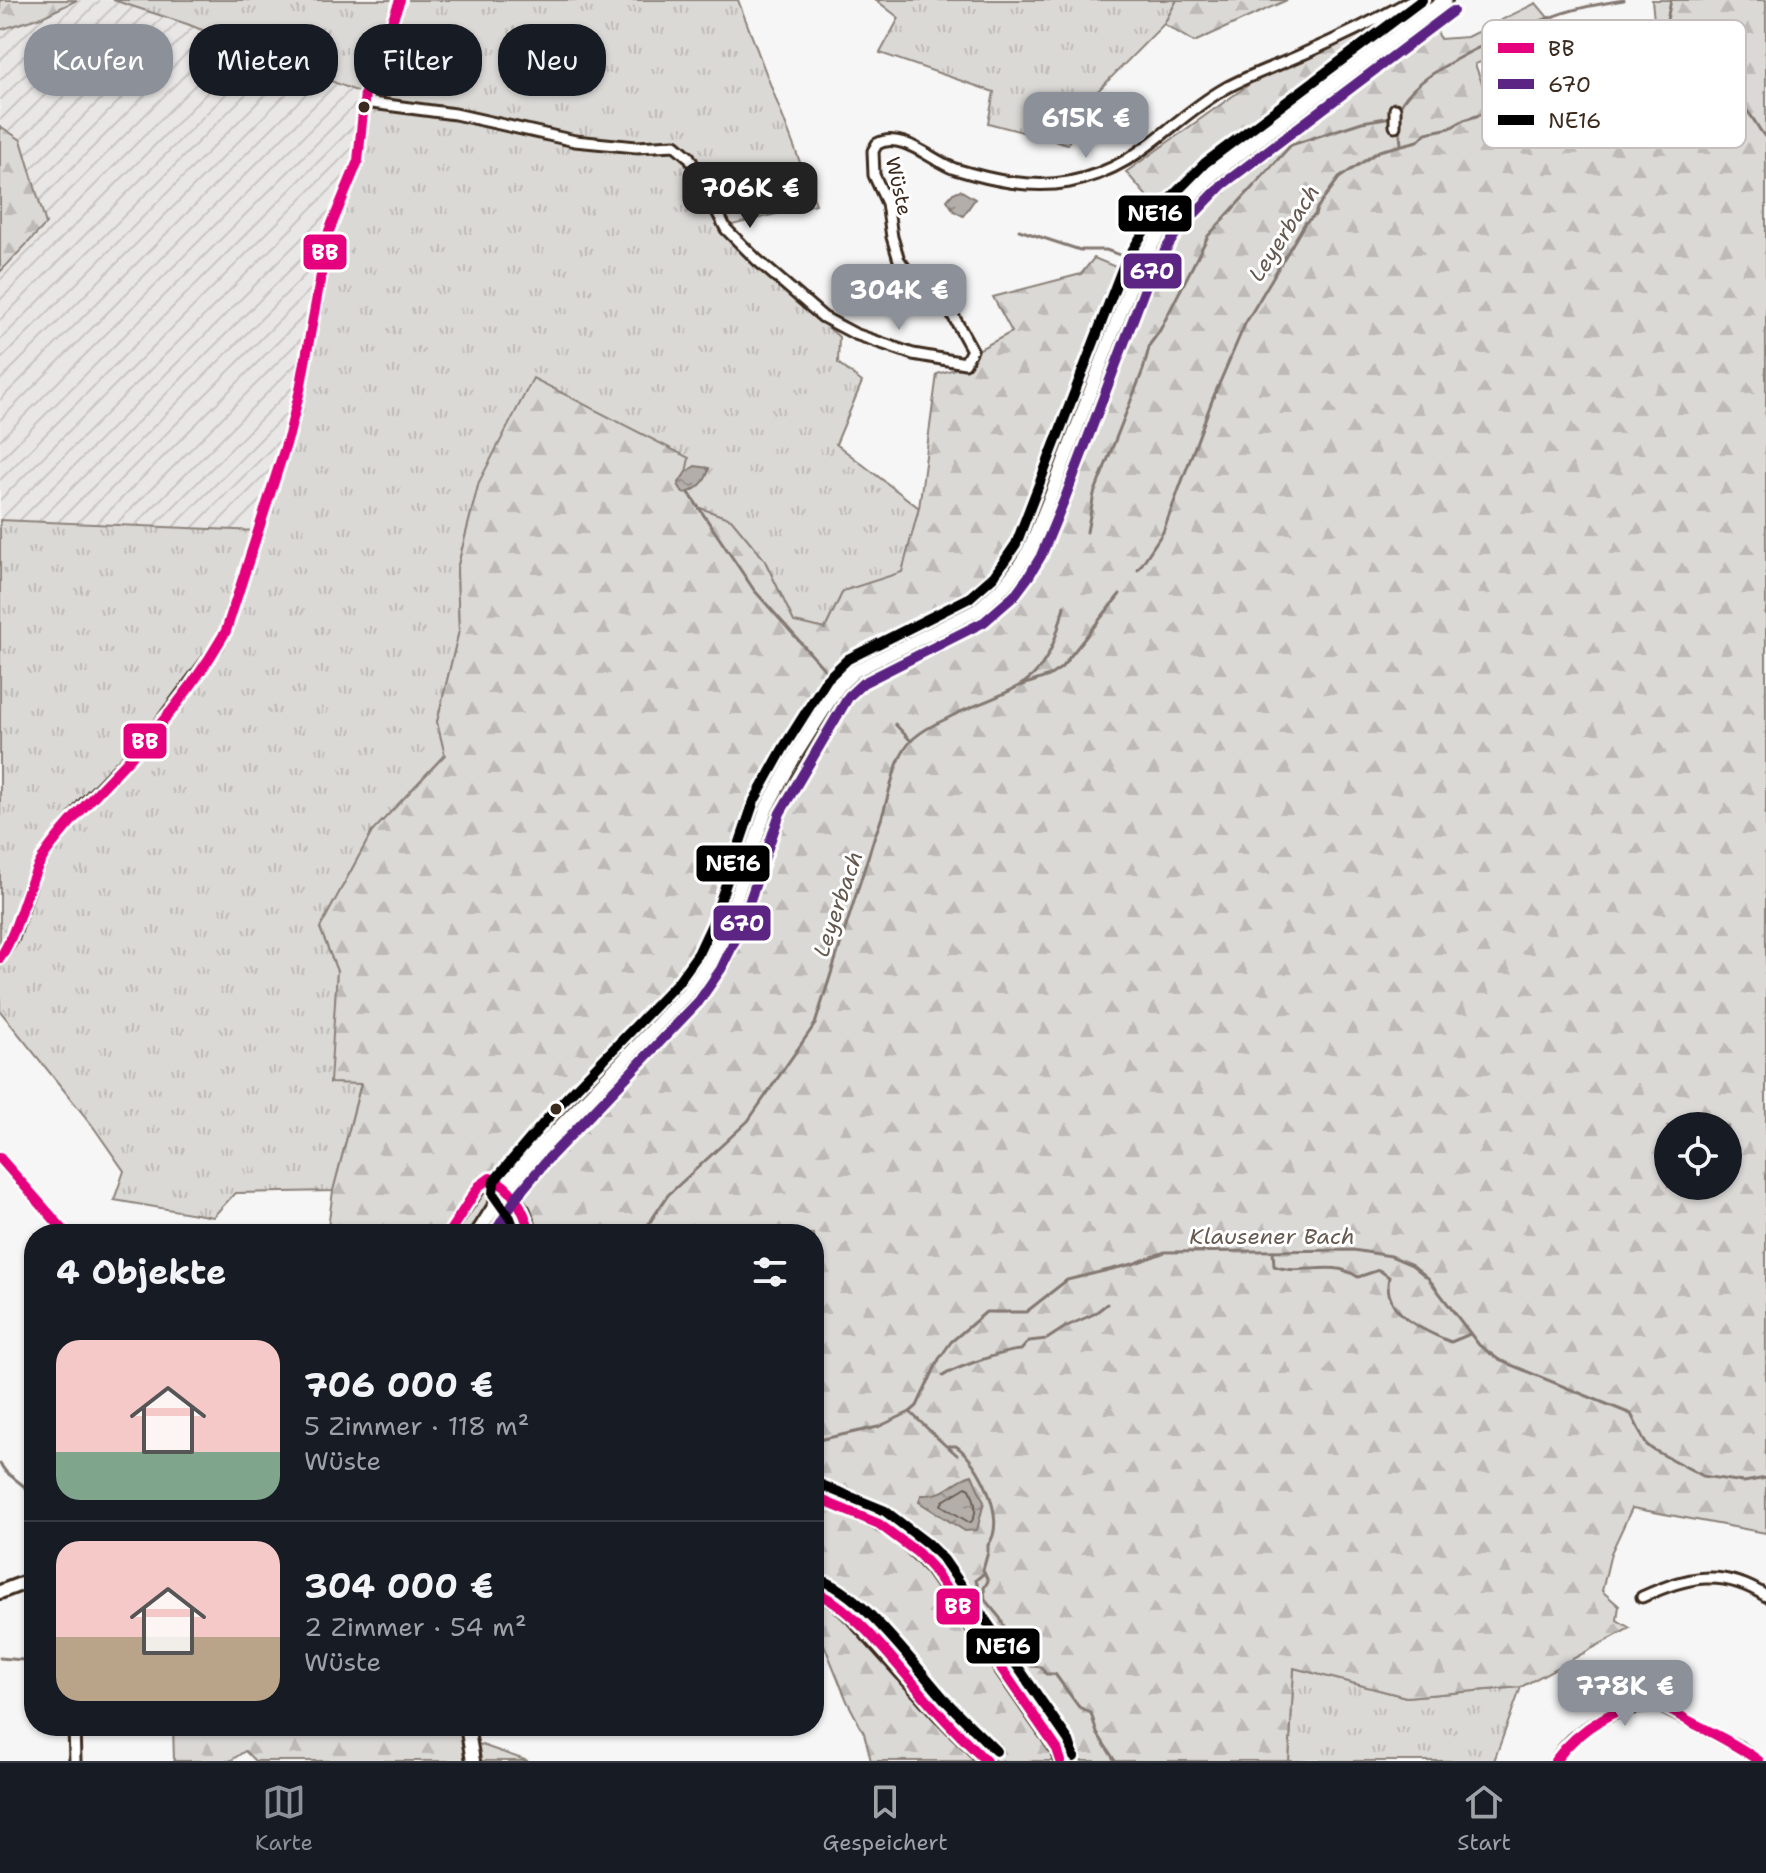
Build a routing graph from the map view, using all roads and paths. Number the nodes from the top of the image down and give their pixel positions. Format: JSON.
{"nodes":[{"id":1,"x":400,"y":0,"type":"edge"},
{"id":2,"x":1412,"y":0,"type":"edge"},
{"id":3,"x":1445,"y":0,"type":"edge"},
{"id":4,"x":364,"y":102,"type":"junction"},
{"id":5,"x":1395,"y":109,"type":"dead end"},
{"id":6,"x":1395,"y":126,"type":"dead end"},
{"id":7,"x":0,"y":958,"type":"edge"},
{"id":8,"x":0,"y":1158,"type":"edge"},
{"id":9,"x":506,"y":1188,"type":"junction"},
{"id":10,"x":58,"y":1224,"type":"edge"},
{"id":11,"x":455,"y":1224,"type":"edge"},
{"id":12,"x":483,"y":1224,"type":"edge"},
{"id":13,"x":528,"y":1224,"type":"edge"},
{"id":14,"x":824,"y":1501,"type":"edge"},
{"id":15,"x":24,"y":1583,"type":"edge"},
{"id":16,"x":0,"y":1592,"type":"edge"},
{"id":17,"x":824,"y":1595,"type":"edge"},
{"id":18,"x":1766,"y":1596,"type":"edge"},
{"id":19,"x":1642,"y":1597,"type":"dead end"},
{"id":20,"x":74,"y":1736,"type":"edge"},
{"id":21,"x":469,"y":1736,"type":"edge"},
{"id":22,"x":1560,"y":1759,"type":"edge"},
{"id":23,"x":75,"y":1761,"type":"edge"},
{"id":24,"x":473,"y":1761,"type":"edge"},
{"id":25,"x":986,"y":1761,"type":"edge"},
{"id":26,"x":1061,"y":1761,"type":"edge"},
{"id":27,"x":1759,"y":1761,"type":"edge"}],
"edges":[{"from":1,"to":4,"type":"street"},
{"from":2,"to":4,"type":"street","name":"Wüste"},
{"from":3,"to":9,"type":"main road"},
{"from":4,"to":7,"type":"street"},
{"from":5,"to":6,"type":"street"},
{"from":8,"to":10,"type":"street"},
{"from":9,"to":11,"type":"street"},
{"from":9,"to":12,"type":"main road"},
{"from":9,"to":13,"type":"main road"},
{"from":14,"to":26,"type":"main road"},
{"from":15,"to":16,"type":"main road"},
{"from":17,"to":25,"type":"main road"},
{"from":18,"to":19,"type":"street"},
{"from":20,"to":23,"type":"street"},
{"from":21,"to":24,"type":"main road"},
{"from":22,"to":27,"type":"street"}]}
